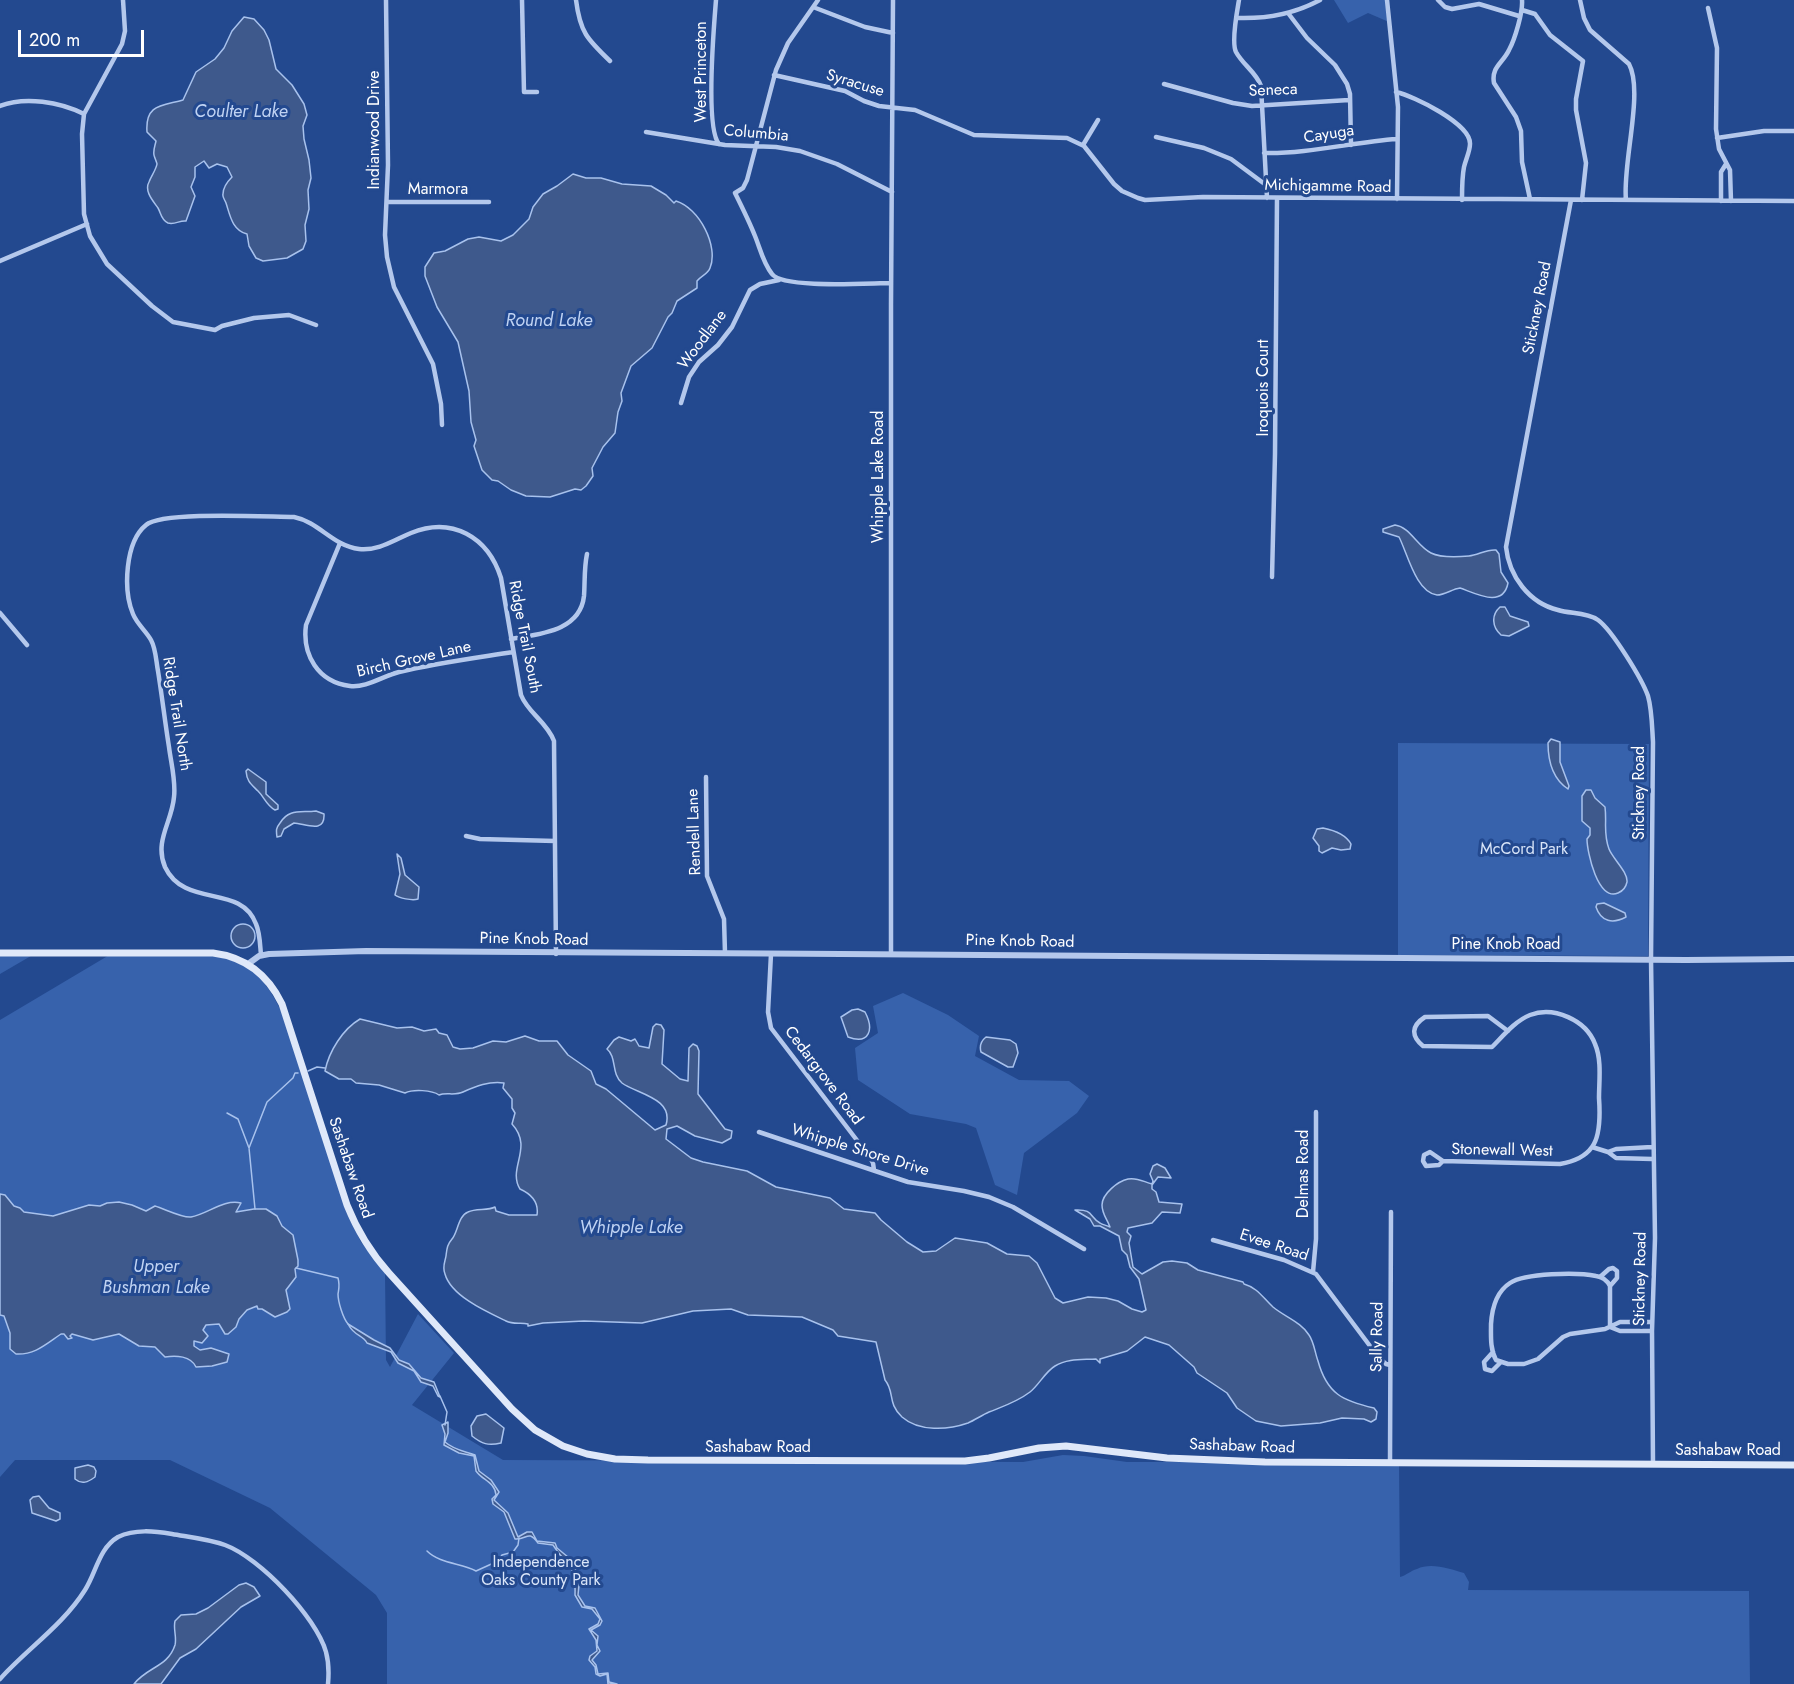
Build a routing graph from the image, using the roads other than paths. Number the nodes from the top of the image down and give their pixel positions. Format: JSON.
{"nodes":[{"id":1,"x":123,"y":0,"type":"edge"},
{"id":2,"x":386,"y":0,"type":"edge"},
{"id":3,"x":522,"y":0,"type":"edge"},
{"id":4,"x":576,"y":0,"type":"edge"},
{"id":5,"x":716,"y":0,"type":"edge"},
{"id":6,"x":818,"y":0,"type":"edge"},
{"id":7,"x":893,"y":0,"type":"edge"},
{"id":8,"x":1239,"y":0,"type":"edge"},
{"id":9,"x":1320,"y":0,"type":"edge"},
{"id":10,"x":1387,"y":0,"type":"edge"},
{"id":11,"x":1438,"y":0,"type":"edge"},
{"id":12,"x":1522,"y":0,"type":"edge"},
{"id":13,"x":1580,"y":0,"type":"edge"},
{"id":14,"x":813,"y":8,"type":"junction"},
{"id":15,"x":1708,"y":8,"type":"dead end"},
{"id":16,"x":1288,"y":13,"type":"junction"},
{"id":17,"x":1521,"y":13,"type":"junction"},
{"id":18,"x":1237,"y":18,"type":"junction"},
{"id":19,"x":893,"y":33,"type":"junction"},
{"id":20,"x":610,"y":61,"type":"dead end"},
{"id":21,"x":774,"y":75,"type":"junction"},
{"id":22,"x":1164,"y":84,"type":"dead end"},
{"id":23,"x":537,"y":92,"type":"dead end"},
{"id":24,"x":1396,"y":92,"type":"junction"},
{"id":25,"x":1349,"y":99,"type":"junction"},
{"id":26,"x":0,"y":106,"type":"edge"},
{"id":27,"x":893,"y":106,"type":"junction"},
{"id":28,"x":1262,"y":106,"type":"junction"},
{"id":29,"x":84,"y":114,"type":"junction"},
{"id":30,"x":1098,"y":120,"type":"dead end"},
{"id":31,"x":1794,"y":131,"type":"edge"},
{"id":32,"x":646,"y":132,"type":"dead end"},
{"id":33,"x":1156,"y":137,"type":"dead end"},
{"id":34,"x":1717,"y":138,"type":"junction"},
{"id":35,"x":1397,"y":140,"type":"junction"},
{"id":36,"x":719,"y":144,"type":"junction"},
{"id":37,"x":1083,"y":145,"type":"junction"},
{"id":38,"x":1351,"y":145,"type":"junction"},
{"id":39,"x":756,"y":147,"type":"junction"},
{"id":40,"x":1264,"y":153,"type":"junction"},
{"id":41,"x":1726,"y":164,"type":"junction"},
{"id":42,"x":1266,"y":185,"type":"junction"},
{"id":43,"x":892,"y":192,"type":"junction"},
{"id":44,"x":1268,"y":198,"type":"junction"},
{"id":45,"x":1277,"y":198,"type":"junction"},
{"id":46,"x":1397,"y":200,"type":"junction"},
{"id":47,"x":1462,"y":200,"type":"junction"},
{"id":48,"x":1530,"y":200,"type":"junction"},
{"id":49,"x":1571,"y":200,"type":"junction"},
{"id":50,"x":1582,"y":200,"type":"junction"},
{"id":51,"x":1626,"y":200,"type":"junction"},
{"id":52,"x":387,"y":201,"type":"junction"},
{"id":53,"x":1721,"y":201,"type":"junction"},
{"id":54,"x":1731,"y":201,"type":"junction"},
{"id":55,"x":1794,"y":201,"type":"edge"},
{"id":56,"x":489,"y":202,"type":"dead end"},
{"id":57,"x":87,"y":225,"type":"junction"},
{"id":58,"x":0,"y":261,"type":"edge"},
{"id":59,"x":779,"y":280,"type":"junction"},
{"id":60,"x":891,"y":283,"type":"junction"},
{"id":61,"x":316,"y":325,"type":"dead end"},
{"id":62,"x":681,"y":403,"type":"dead end"},
{"id":63,"x":442,"y":425,"type":"dead end"},
{"id":64,"x":340,"y":543,"type":"junction"},
{"id":65,"x":587,"y":554,"type":"dead end"},
{"id":66,"x":1272,"y":577,"type":"dead end"},
{"id":67,"x":0,"y":613,"type":"edge"},
{"id":68,"x":511,"y":639,"type":"junction"},
{"id":69,"x":27,"y":645,"type":"dead end"},
{"id":70,"x":513,"y":652,"type":"junction"},
{"id":71,"x":706,"y":777,"type":"dead end"},
{"id":72,"x":466,"y":836,"type":"dead end"},
{"id":73,"x":555,"y":842,"type":"junction"},
{"id":74,"x":0,"y":953,"type":"edge"},
{"id":75,"x":556,"y":954,"type":"junction"},
{"id":76,"x":725,"y":954,"type":"junction"},
{"id":77,"x":771,"y":954,"type":"junction"},
{"id":78,"x":891,"y":954,"type":"junction"},
{"id":79,"x":261,"y":955,"type":"junction"},
{"id":80,"x":1651,"y":959,"type":"junction"},
{"id":81,"x":1794,"y":959,"type":"edge"},
{"id":82,"x":248,"y":964,"type":"junction"},
{"id":83,"x":1508,"y":1031,"type":"junction"},
{"id":84,"x":1317,"y":1112,"type":"dead end"},
{"id":85,"x":759,"y":1132,"type":"dead end"},
{"id":86,"x":1592,"y":1147,"type":"junction"},
{"id":87,"x":1652,"y":1147,"type":"junction"},
{"id":88,"x":1633,"y":1148,"type":"junction"},
{"id":89,"x":1608,"y":1152,"type":"junction"},
{"id":90,"x":1633,"y":1158,"type":"junction"},
{"id":91,"x":1652,"y":1159,"type":"junction"},
{"id":92,"x":1443,"y":1161,"type":"dead end"},
{"id":93,"x":874,"y":1170,"type":"junction"},
{"id":94,"x":1391,"y":1212,"type":"dead end"},
{"id":95,"x":1213,"y":1240,"type":"dead end"},
{"id":96,"x":1084,"y":1249,"type":"dead end"},
{"id":97,"x":1313,"y":1272,"type":"junction"},
{"id":98,"x":1600,"y":1277,"type":"junction"},
{"id":99,"x":1610,"y":1286,"type":"junction"},
{"id":100,"x":1652,"y":1322,"type":"junction"},
{"id":101,"x":1610,"y":1327,"type":"junction"},
{"id":102,"x":1652,"y":1331,"type":"junction"},
{"id":103,"x":1492,"y":1352,"type":"junction"},
{"id":104,"x":1502,"y":1362,"type":"junction"},
{"id":105,"x":1390,"y":1365,"type":"junction"},
{"id":106,"x":1390,"y":1462,"type":"junction"},
{"id":107,"x":1653,"y":1464,"type":"junction"},
{"id":108,"x":1794,"y":1465,"type":"edge"},
{"id":109,"x":0,"y":1679,"type":"edge"},
{"id":110,"x":328,"y":1684,"type":"edge"}],
"edges":[{"from":1,"to":29,"type":"street"},
{"from":2,"to":52,"type":"street","name":"Indianwood Drive"},
{"from":3,"to":23,"type":"street"},
{"from":4,"to":20,"type":"street"},
{"from":5,"to":36,"type":"street","name":"West Princeton"},
{"from":6,"to":14,"type":"street"},
{"from":7,"to":19,"type":"street","name":"Whipple Lake Road"},
{"from":8,"to":18,"type":"street"},
{"from":9,"to":16,"type":"street"},
{"from":10,"to":24,"type":"street"},
{"from":11,"to":17,"type":"street"},
{"from":12,"to":17,"type":"street"},
{"from":13,"to":51,"type":"street"},
{"from":14,"to":19,"type":"street"},
{"from":14,"to":21,"type":"street"},
{"from":15,"to":34,"type":"street"},
{"from":16,"to":18,"type":"street"},
{"from":16,"to":25,"type":"street"},
{"from":17,"to":48,"type":"street"},
{"from":17,"to":50,"type":"street"},
{"from":18,"to":28,"type":"street"},
{"from":19,"to":27,"type":"street","name":"Whipple Lake Road"},
{"from":21,"to":27,"type":"street","name":"Syracuse"},
{"from":21,"to":39,"type":"street"},
{"from":22,"to":28,"type":"street","name":"Seneca"},
{"from":24,"to":35,"type":"street"},
{"from":24,"to":47,"type":"street"},
{"from":25,"to":28,"type":"street","name":"Seneca"},
{"from":25,"to":38,"type":"street"},
{"from":26,"to":29,"type":"street"},
{"from":27,"to":37,"type":"street"},
{"from":27,"to":43,"type":"street","name":"Whipple Lake Road"},
{"from":28,"to":40,"type":"street"},
{"from":29,"to":57,"type":"street"},
{"from":30,"to":37,"type":"street"},
{"from":31,"to":34,"type":"street"},
{"from":32,"to":36,"type":"street","name":"Columbia"},
{"from":33,"to":42,"type":"street"},
{"from":34,"to":41,"type":"street"},
{"from":35,"to":38,"type":"street","name":"Cayuga"},
{"from":35,"to":46,"type":"street"},
{"from":36,"to":39,"type":"street","name":"Columbia"},
{"from":37,"to":44,"type":"street","name":"Michigamme Road"},
{"from":38,"to":40,"type":"street","name":"Cayuga"},
{"from":39,"to":43,"type":"street","name":"Columbia"},
{"from":39,"to":59,"type":"street"},
{"from":40,"to":42,"type":"street"},
{"from":41,"to":53,"type":"street"},
{"from":41,"to":54,"type":"street"},
{"from":42,"to":44,"type":"street"},
{"from":43,"to":60,"type":"street","name":"Whipple Lake Road"},
{"from":44,"to":45,"type":"street","name":"Michigamme Road"},
{"from":45,"to":46,"type":"street","name":"Michigamme Road"},
{"from":45,"to":66,"type":"street","name":"Iroquois Court"},
{"from":46,"to":47,"type":"street","name":"Michigamme Road"},
{"from":47,"to":48,"type":"street","name":"Michigamme Road"},
{"from":48,"to":49,"type":"street","name":"Michigamme Road"},
{"from":49,"to":50,"type":"street","name":"Michigamme Road"},
{"from":49,"to":80,"type":"street","name":"Stickney Road"},
{"from":50,"to":51,"type":"street","name":"Michigamme Road"},
{"from":51,"to":53,"type":"street","name":"Michigamme Road"},
{"from":52,"to":56,"type":"street","name":"Marmora"},
{"from":52,"to":63,"type":"street","name":"Indianwood Drive"},
{"from":53,"to":54,"type":"street","name":"Michigamme Road"},
{"from":54,"to":55,"type":"street","name":"Michigamme Road"},
{"from":57,"to":58,"type":"street"},
{"from":57,"to":61,"type":"street"},
{"from":59,"to":60,"type":"street"},
{"from":59,"to":62,"type":"street","name":"Woodlane"},
{"from":60,"to":78,"type":"street","name":"Whipple Lake Road"},
{"from":64,"to":68,"type":"street","name":"Ridge Trail South"},
{"from":64,"to":70,"type":"street","name":"Birch Grove Lane"},
{"from":64,"to":79,"type":"street","name":"Ridge Trail North"},
{"from":65,"to":68,"type":"street"},
{"from":67,"to":69,"type":"street"},
{"from":68,"to":70,"type":"street","name":"Ridge Trail South"},
{"from":70,"to":73,"type":"street","name":"Ridge Trail South"},
{"from":71,"to":76,"type":"street","name":"Rendell Lane"},
{"from":72,"to":73,"type":"street"},
{"from":73,"to":75,"type":"street","name":"Ridge Trail South"},
{"from":74,"to":82,"type":"main road","name":"Sashabaw Road"},
{"from":75,"to":76,"type":"street","name":"Pine Knob Road"},
{"from":75,"to":79,"type":"street","name":"Pine Knob Road"},
{"from":76,"to":77,"type":"street","name":"Pine Knob Road"},
{"from":77,"to":78,"type":"street","name":"Pine Knob Road"},
{"from":77,"to":93,"type":"street","name":"Cedargrove Road"},
{"from":78,"to":80,"type":"street","name":"Pine Knob Road"},
{"from":79,"to":82,"type":"street"},
{"from":80,"to":81,"type":"street","name":"Pine Knob Road"},
{"from":80,"to":87,"type":"street","name":"Stickney Road"},
{"from":82,"to":106,"type":"main road","name":"Sashabaw Road"},
{"from":83,"to":83,"type":"street"},
{"from":83,"to":86,"type":"street"},
{"from":84,"to":97,"type":"street","name":"Delmas Road"},
{"from":85,"to":93,"type":"street","name":"Whipple Shore Drive"},
{"from":86,"to":89,"type":"street"},
{"from":86,"to":92,"type":"street","name":"Stonewall West"},
{"from":87,"to":88,"type":"street"},
{"from":87,"to":91,"type":"street","name":"Stickney Road"},
{"from":88,"to":89,"type":"street"},
{"from":88,"to":90,"type":"street"},
{"from":89,"to":90,"type":"street"},
{"from":90,"to":91,"type":"street"},
{"from":91,"to":100,"type":"street","name":"Stickney Road"},
{"from":93,"to":96,"type":"street","name":"Whipple Shore Drive"},
{"from":94,"to":105,"type":"street","name":"Sally Road"},
{"from":95,"to":97,"type":"street","name":"Evee Road"},
{"from":97,"to":105,"type":"street","name":"Evee Road"},
{"from":98,"to":99,"type":"street"},
{"from":98,"to":99,"type":"street"},
{"from":98,"to":103,"type":"street"},
{"from":99,"to":101,"type":"street"},
{"from":100,"to":101,"type":"street"},
{"from":100,"to":102,"type":"street","name":"Stickney Road"},
{"from":101,"to":102,"type":"street"},
{"from":101,"to":104,"type":"street"},
{"from":102,"to":107,"type":"street","name":"Stickney Road"},
{"from":103,"to":104,"type":"street"},
{"from":103,"to":104,"type":"street"},
{"from":105,"to":106,"type":"street","name":"Sally Road"},
{"from":106,"to":107,"type":"main road","name":"Sashabaw Road"},
{"from":107,"to":108,"type":"main road","name":"Sashabaw Road"},
{"from":109,"to":110,"type":"street"}]}
